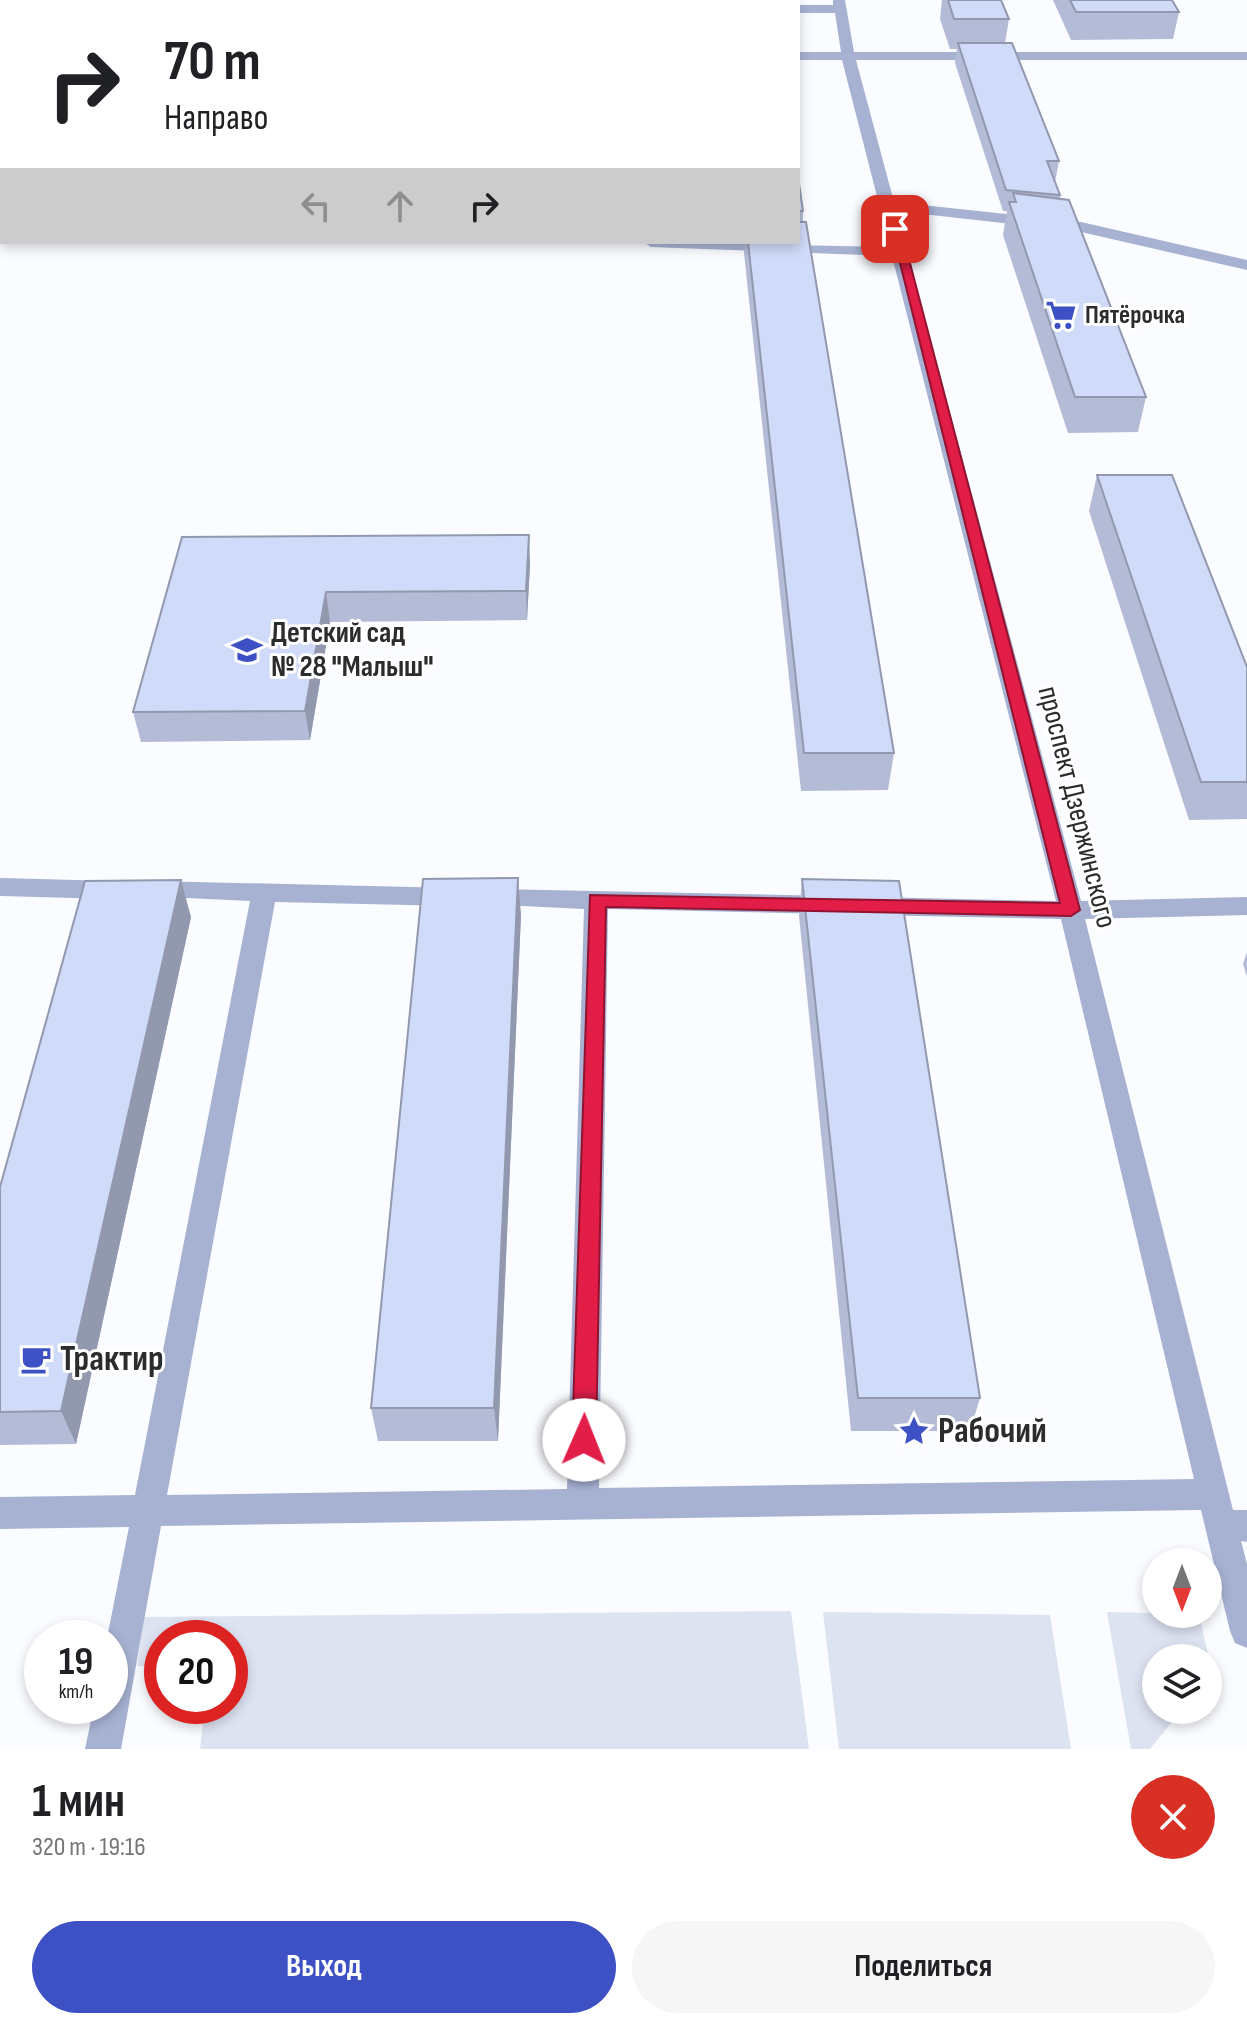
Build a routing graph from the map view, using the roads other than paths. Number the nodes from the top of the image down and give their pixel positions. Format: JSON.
{"nodes":[{"id":1,"x":840,"y":4,"type":"edge"},
{"id":2,"x":800,"y":9,"type":"edge"},
{"id":3,"x":800,"y":56,"type":"edge"},
{"id":4,"x":848,"y":56,"type":"junction"},
{"id":5,"x":1247,"y":56,"type":"edge"},
{"id":6,"x":890,"y":206,"type":"junction"},
{"id":7,"x":701,"y":244,"type":"edge"},
{"id":8,"x":901,"y":252,"type":"junction"},
{"id":9,"x":1247,"y":265,"type":"edge"},
{"id":10,"x":0,"y":887,"type":"edge"},
{"id":11,"x":264,"y":893,"type":"junction"},
{"id":12,"x":596,"y":900,"type":"junction"},
{"id":13,"x":1247,"y":906,"type":"edge"},
{"id":14,"x":1071,"y":910,"type":"junction"},
{"id":15,"x":583,"y":1504,"type":"junction"},
{"id":16,"x":148,"y":1511,"type":"junction"},
{"id":17,"x":0,"y":1513,"type":"edge"},
{"id":18,"x":1228,"y":1515,"type":"edge"},
{"id":19,"x":1247,"y":1631,"type":"edge"},
{"id":20,"x":103,"y":1749,"type":"edge"}],
"edges":[{"from":1,"to":2,"type":"street"},
{"from":1,"to":4,"type":"street","name":"проспект Дзержинского"},
{"from":3,"to":4,"type":"street"},
{"from":4,"to":5,"type":"street"},
{"from":4,"to":6,"type":"street","name":"проспект Дзержинского"},
{"from":6,"to":8,"type":"street","name":"проспект Дзержинского"},
{"from":6,"to":9,"type":"street"},
{"from":7,"to":8,"type":"street"},
{"from":8,"to":14,"type":"street","name":"проспект Дзержинского"},
{"from":10,"to":11,"type":"street"},
{"from":11,"to":12,"type":"street"},
{"from":11,"to":16,"type":"street"},
{"from":12,"to":14,"type":"street"},
{"from":12,"to":15,"type":"street"},
{"from":13,"to":14,"type":"street"},
{"from":14,"to":18,"type":"street","name":"проспект Дзержинского"},
{"from":15,"to":16,"type":"street"},
{"from":15,"to":18,"type":"street"},
{"from":16,"to":17,"type":"street"},
{"from":16,"to":20,"type":"street"},
{"from":18,"to":19,"type":"street","name":"проспект Дзержинского"}]}
